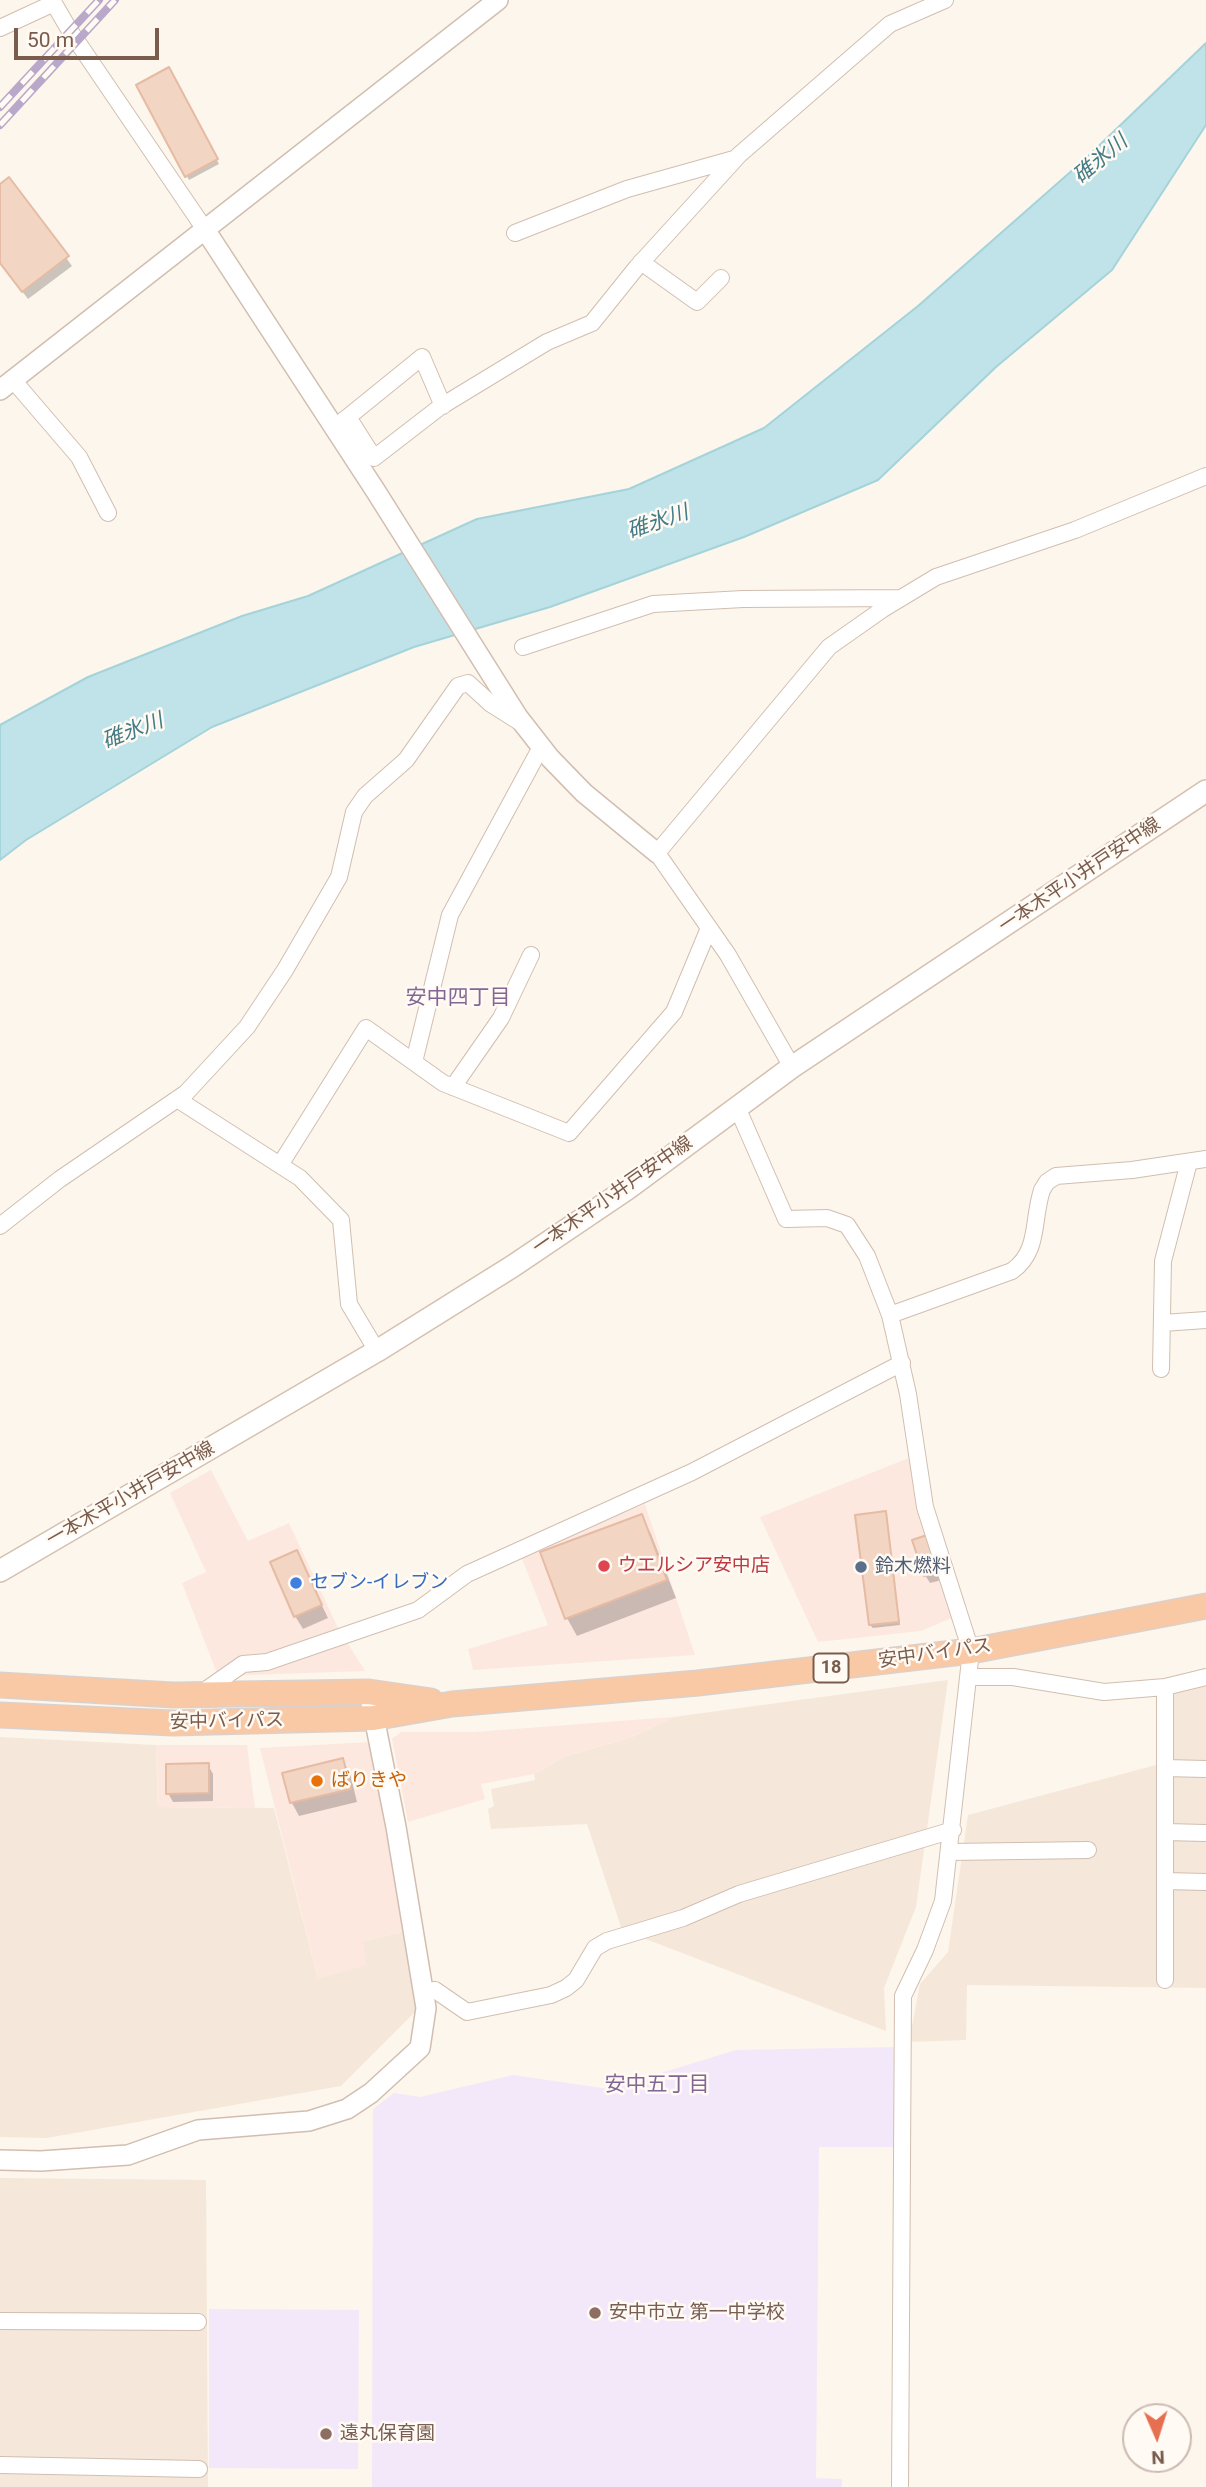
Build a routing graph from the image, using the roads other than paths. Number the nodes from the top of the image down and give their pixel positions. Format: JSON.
{"nodes":[{"id":1,"x":498,"y":0,"type":"edge"},
{"id":2,"x":945,"y":0,"type":"edge"},
{"id":3,"x":53,"y":2,"type":"edge"},
{"id":4,"x":0,"y":28,"type":"edge"},
{"id":5,"x":735,"y":159,"type":"junction"},
{"id":6,"x":206,"y":231,"type":"junction"},
{"id":7,"x":515,"y":233,"type":"dead end"},
{"id":8,"x":641,"y":262,"type":"junction"},
{"id":9,"x":721,"y":278,"type":"dead end"},
{"id":10,"x":7,"y":385,"type":"edge"},
{"id":11,"x":443,"y":406,"type":"junction"},
{"id":12,"x":341,"y":422,"type":"junction"},
{"id":13,"x":1206,"y":476,"type":"edge"},
{"id":14,"x":108,"y":513,"type":"dead end"},
{"id":15,"x":900,"y":598,"type":"junction"},
{"id":16,"x":523,"y":647,"type":"dead end"},
{"id":17,"x":523,"y":724,"type":"junction"},
{"id":18,"x":541,"y":747,"type":"junction"},
{"id":19,"x":1206,"y":791,"type":"edge"},
{"id":20,"x":657,"y":853,"type":"junction"},
{"id":21,"x":709,"y":928,"type":"junction"},
{"id":22,"x":531,"y":955,"type":"dead end"},
{"id":23,"x":414,"y":1062,"type":"junction"},
{"id":24,"x":792,"y":1067,"type":"junction"},
{"id":25,"x":453,"y":1087,"type":"junction"},
{"id":26,"x":177,"y":1099,"type":"junction"},
{"id":27,"x":737,"y":1107,"type":"junction"},
{"id":28,"x":1206,"y":1159,"type":"edge"},
{"id":29,"x":1189,"y":1162,"type":"junction"},
{"id":30,"x":280,"y":1165,"type":"junction"},
{"id":31,"x":0,"y":1226,"type":"edge"},
{"id":32,"x":890,"y":1315,"type":"junction"},
{"id":33,"x":1206,"y":1320,"type":"edge"},
{"id":34,"x":1163,"y":1323,"type":"junction"},
{"id":35,"x":377,"y":1351,"type":"junction"},
{"id":36,"x":902,"y":1363,"type":"junction"},
{"id":37,"x":1161,"y":1369,"type":"dead end"},
{"id":38,"x":0,"y":1571,"type":"edge"},
{"id":39,"x":1206,"y":1606,"type":"edge"},
{"id":40,"x":971,"y":1651,"type":"junction"},
{"id":41,"x":968,"y":1677,"type":"junction"},
{"id":42,"x":1206,"y":1677,"type":"edge"},
{"id":43,"x":0,"y":1685,"type":"edge"},
{"id":44,"x":1165,"y":1687,"type":"junction"},
{"id":45,"x":369,"y":1692,"type":"junction"},
{"id":46,"x":200,"y":1694,"type":"junction"},
{"id":47,"x":452,"y":1704,"type":"junction"},
{"id":48,"x":0,"y":1715,"type":"edge"},
{"id":49,"x":373,"y":1718,"type":"junction"},
{"id":50,"x":1165,"y":1769,"type":"junction"},
{"id":51,"x":1206,"y":1769,"type":"edge"},
{"id":52,"x":953,"y":1830,"type":"junction"},
{"id":53,"x":1165,"y":1832,"type":"junction"},
{"id":54,"x":1206,"y":1833,"type":"edge"},
{"id":55,"x":1088,"y":1850,"type":"dead end"},
{"id":56,"x":950,"y":1852,"type":"junction"},
{"id":57,"x":1165,"y":1881,"type":"junction"},
{"id":58,"x":1206,"y":1882,"type":"edge"},
{"id":59,"x":1165,"y":1980,"type":"dead end"},
{"id":60,"x":423,"y":1991,"type":"junction"},
{"id":61,"x":0,"y":2160,"type":"edge"},
{"id":62,"x":0,"y":2322,"type":"edge"},
{"id":63,"x":198,"y":2322,"type":"dead end"},
{"id":64,"x":0,"y":2465,"type":"edge"},
{"id":65,"x":198,"y":2469,"type":"dead end"},
{"id":66,"x":900,"y":2487,"type":"edge"}],
"edges":[{"from":1,"to":6,"type":"street"},
{"from":2,"to":5,"type":"street"},
{"from":3,"to":4,"type":"street"},
{"from":3,"to":6,"type":"street"},
{"from":5,"to":7,"type":"street"},
{"from":5,"to":8,"type":"street"},
{"from":6,"to":10,"type":"street"},
{"from":6,"to":12,"type":"street"},
{"from":8,"to":9,"type":"street"},
{"from":8,"to":11,"type":"street"},
{"from":10,"to":14,"type":"street"},
{"from":11,"to":12,"type":"street"},
{"from":11,"to":12,"type":"street"},
{"from":12,"to":17,"type":"street"},
{"from":13,"to":15,"type":"street"},
{"from":15,"to":16,"type":"street"},
{"from":15,"to":20,"type":"street"},
{"from":17,"to":18,"type":"street"},
{"from":17,"to":26,"type":"street"},
{"from":18,"to":20,"type":"street"},
{"from":18,"to":23,"type":"street"},
{"from":19,"to":24,"type":"main road","name":"一本木平小井戸安中線"},
{"from":20,"to":21,"type":"street"},
{"from":21,"to":24,"type":"street"},
{"from":21,"to":25,"type":"street"},
{"from":22,"to":25,"type":"street"},
{"from":23,"to":25,"type":"street"},
{"from":23,"to":30,"type":"street"},
{"from":24,"to":27,"type":"main road","name":"一本木平小井戸安中線"},
{"from":26,"to":30,"type":"street"},
{"from":26,"to":31,"type":"street"},
{"from":27,"to":32,"type":"street"},
{"from":27,"to":35,"type":"main road","name":"一本木平小井戸安中線"},
{"from":28,"to":29,"type":"street"},
{"from":29,"to":32,"type":"street"},
{"from":29,"to":34,"type":"street"},
{"from":30,"to":35,"type":"street"},
{"from":32,"to":36,"type":"street"},
{"from":33,"to":34,"type":"street"},
{"from":34,"to":37,"type":"street"},
{"from":35,"to":38,"type":"main road","name":"一本木平小井戸安中線"},
{"from":36,"to":40,"type":"street"},
{"from":36,"to":46,"type":"street"},
{"from":39,"to":40,"type":"highway","name":"安中バイパス","number":"18"},
{"from":40,"to":41,"type":"street"},
{"from":40,"to":47,"type":"highway","name":"安中バイパス","number":"18"},
{"from":41,"to":44,"type":"street"},
{"from":41,"to":52,"type":"street"},
{"from":42,"to":44,"type":"street"},
{"from":43,"to":46,"type":"highway","name":"安中バイパス","number":"18"},
{"from":44,"to":50,"type":"street"},
{"from":45,"to":46,"type":"highway","name":"安中バイパス","number":"18"},
{"from":45,"to":47,"type":"highway","name":"安中バイパス","number":"18"},
{"from":45,"to":49,"type":"street"},
{"from":47,"to":49,"type":"highway","name":"安中バイパス","number":"18"},
{"from":48,"to":49,"type":"highway","name":"安中バイパス","number":"18"},
{"from":49,"to":60,"type":"street"},
{"from":50,"to":51,"type":"street"},
{"from":50,"to":53,"type":"street"},
{"from":52,"to":56,"type":"street"},
{"from":52,"to":60,"type":"street"},
{"from":53,"to":54,"type":"street"},
{"from":53,"to":57,"type":"street"},
{"from":55,"to":56,"type":"street"},
{"from":56,"to":66,"type":"street"},
{"from":57,"to":58,"type":"street"},
{"from":57,"to":59,"type":"street"},
{"from":60,"to":61,"type":"street"},
{"from":62,"to":63,"type":"street"},
{"from":64,"to":65,"type":"street"}]}
